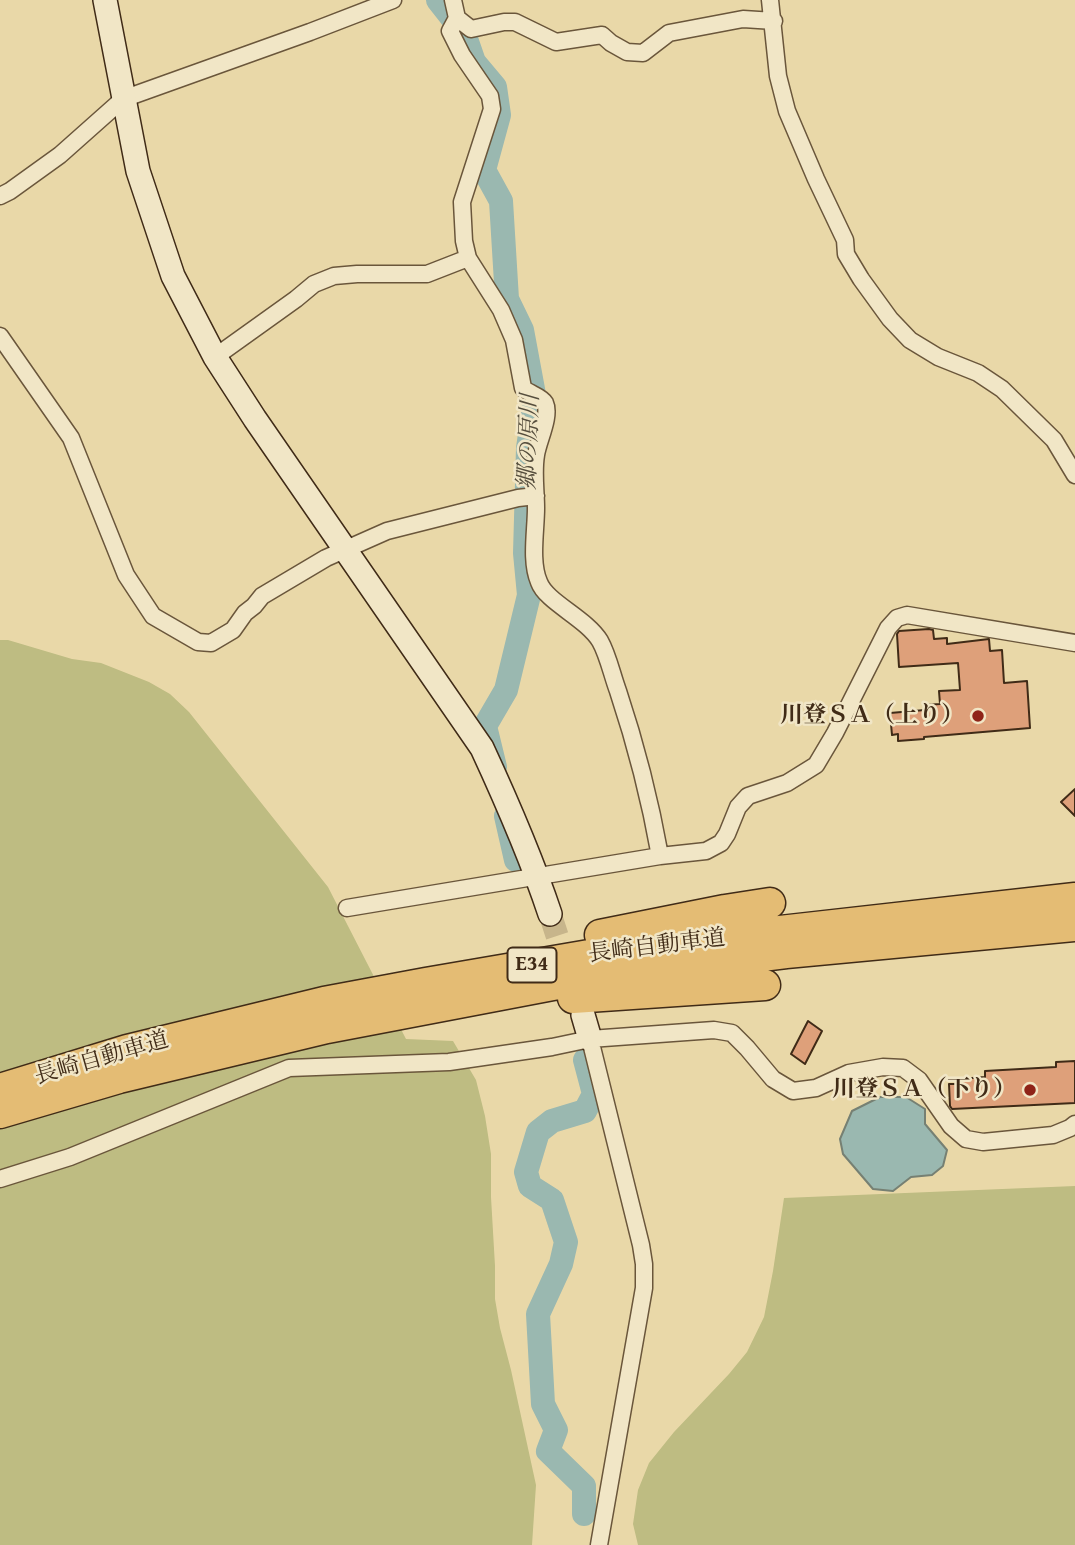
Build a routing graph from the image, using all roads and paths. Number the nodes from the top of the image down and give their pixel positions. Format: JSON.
{"nodes":[{"id":1,"x":105,"y":0,"type":"edge"},
{"id":2,"x":393,"y":0,"type":"edge"},
{"id":3,"x":453,"y":0,"type":"edge"},
{"id":4,"x":770,"y":0,"type":"edge"},
{"id":5,"x":774,"y":21,"type":"junction"},
{"id":6,"x":454,"y":24,"type":"junction"},
{"id":7,"x":123,"y":99,"type":"junction"},
{"id":8,"x":0,"y":196,"type":"edge"},
{"id":9,"x":468,"y":258,"type":"junction"},
{"id":10,"x":0,"y":336,"type":"edge"},
{"id":11,"x":215,"y":358,"type":"junction"},
{"id":12,"x":1075,"y":475,"type":"edge"},
{"id":13,"x":536,"y":496,"type":"junction"},
{"id":14,"x":346,"y":550,"type":"junction"},
{"id":15,"x":1075,"y":643,"type":"edge"},
{"id":16,"x":660,"y":856,"type":"junction"},
{"id":17,"x":537,"y":876,"type":"junction"},
{"id":18,"x":1075,"y":898,"type":"edge"},
{"id":19,"x":770,"y":903,"type":"dead end"},
{"id":20,"x":347,"y":908,"type":"dead end"},
{"id":21,"x":550,"y":914,"type":"tunnel mouth"},
{"id":22,"x":1075,"y":926,"type":"edge"},
{"id":23,"x":765,"y":985,"type":"dead end"},
{"id":24,"x":324,"y":1002,"type":"junction"},
{"id":25,"x":431,"y":1007,"type":"junction"},
{"id":26,"x":583,"y":1015,"type":"dead end"},
{"id":27,"x":590,"y":1039,"type":"junction"},
{"id":28,"x":0,"y":1089,"type":"edge"},
{"id":29,"x":0,"y":1113,"type":"edge"},
{"id":30,"x":1075,"y":1124,"type":"edge"},
{"id":31,"x":0,"y":1179,"type":"edge"},
{"id":32,"x":599,"y":1545,"type":"edge"}],
"edges":[{"from":1,"to":7,"type":"street"},
{"from":2,"to":7,"type":"street"},
{"from":3,"to":6,"type":"street"},
{"from":4,"to":5,"type":"street"},
{"from":5,"to":6,"type":"street"},
{"from":5,"to":12,"type":"street"},
{"from":6,"to":9,"type":"street"},
{"from":7,"to":8,"type":"street"},
{"from":7,"to":11,"type":"street"},
{"from":9,"to":11,"type":"street"},
{"from":9,"to":13,"type":"street"},
{"from":10,"to":14,"type":"street"},
{"from":11,"to":14,"type":"street"},
{"from":13,"to":14,"type":"street"},
{"from":13,"to":16,"type":"street"},
{"from":14,"to":17,"type":"street"},
{"from":15,"to":16,"type":"street"},
{"from":16,"to":17,"type":"street"},
{"from":17,"to":20,"type":"street"},
{"from":17,"to":21,"type":"street"},
{"from":18,"to":24,"type":"highway","name":"長崎自動車道","number":"E34"},
{"from":19,"to":24,"type":"highway"},
{"from":22,"to":25,"type":"highway","name":"長崎自動車道","number":"E34"},
{"from":23,"to":25,"type":"highway"},
{"from":24,"to":28,"type":"highway","name":"長崎自動車道","number":"E34"},
{"from":25,"to":29,"type":"highway","name":"長崎自動車道","number":"E34"},
{"from":26,"to":27,"type":"street"},
{"from":27,"to":30,"type":"street"},
{"from":27,"to":31,"type":"street"},
{"from":27,"to":32,"type":"street"}]}
